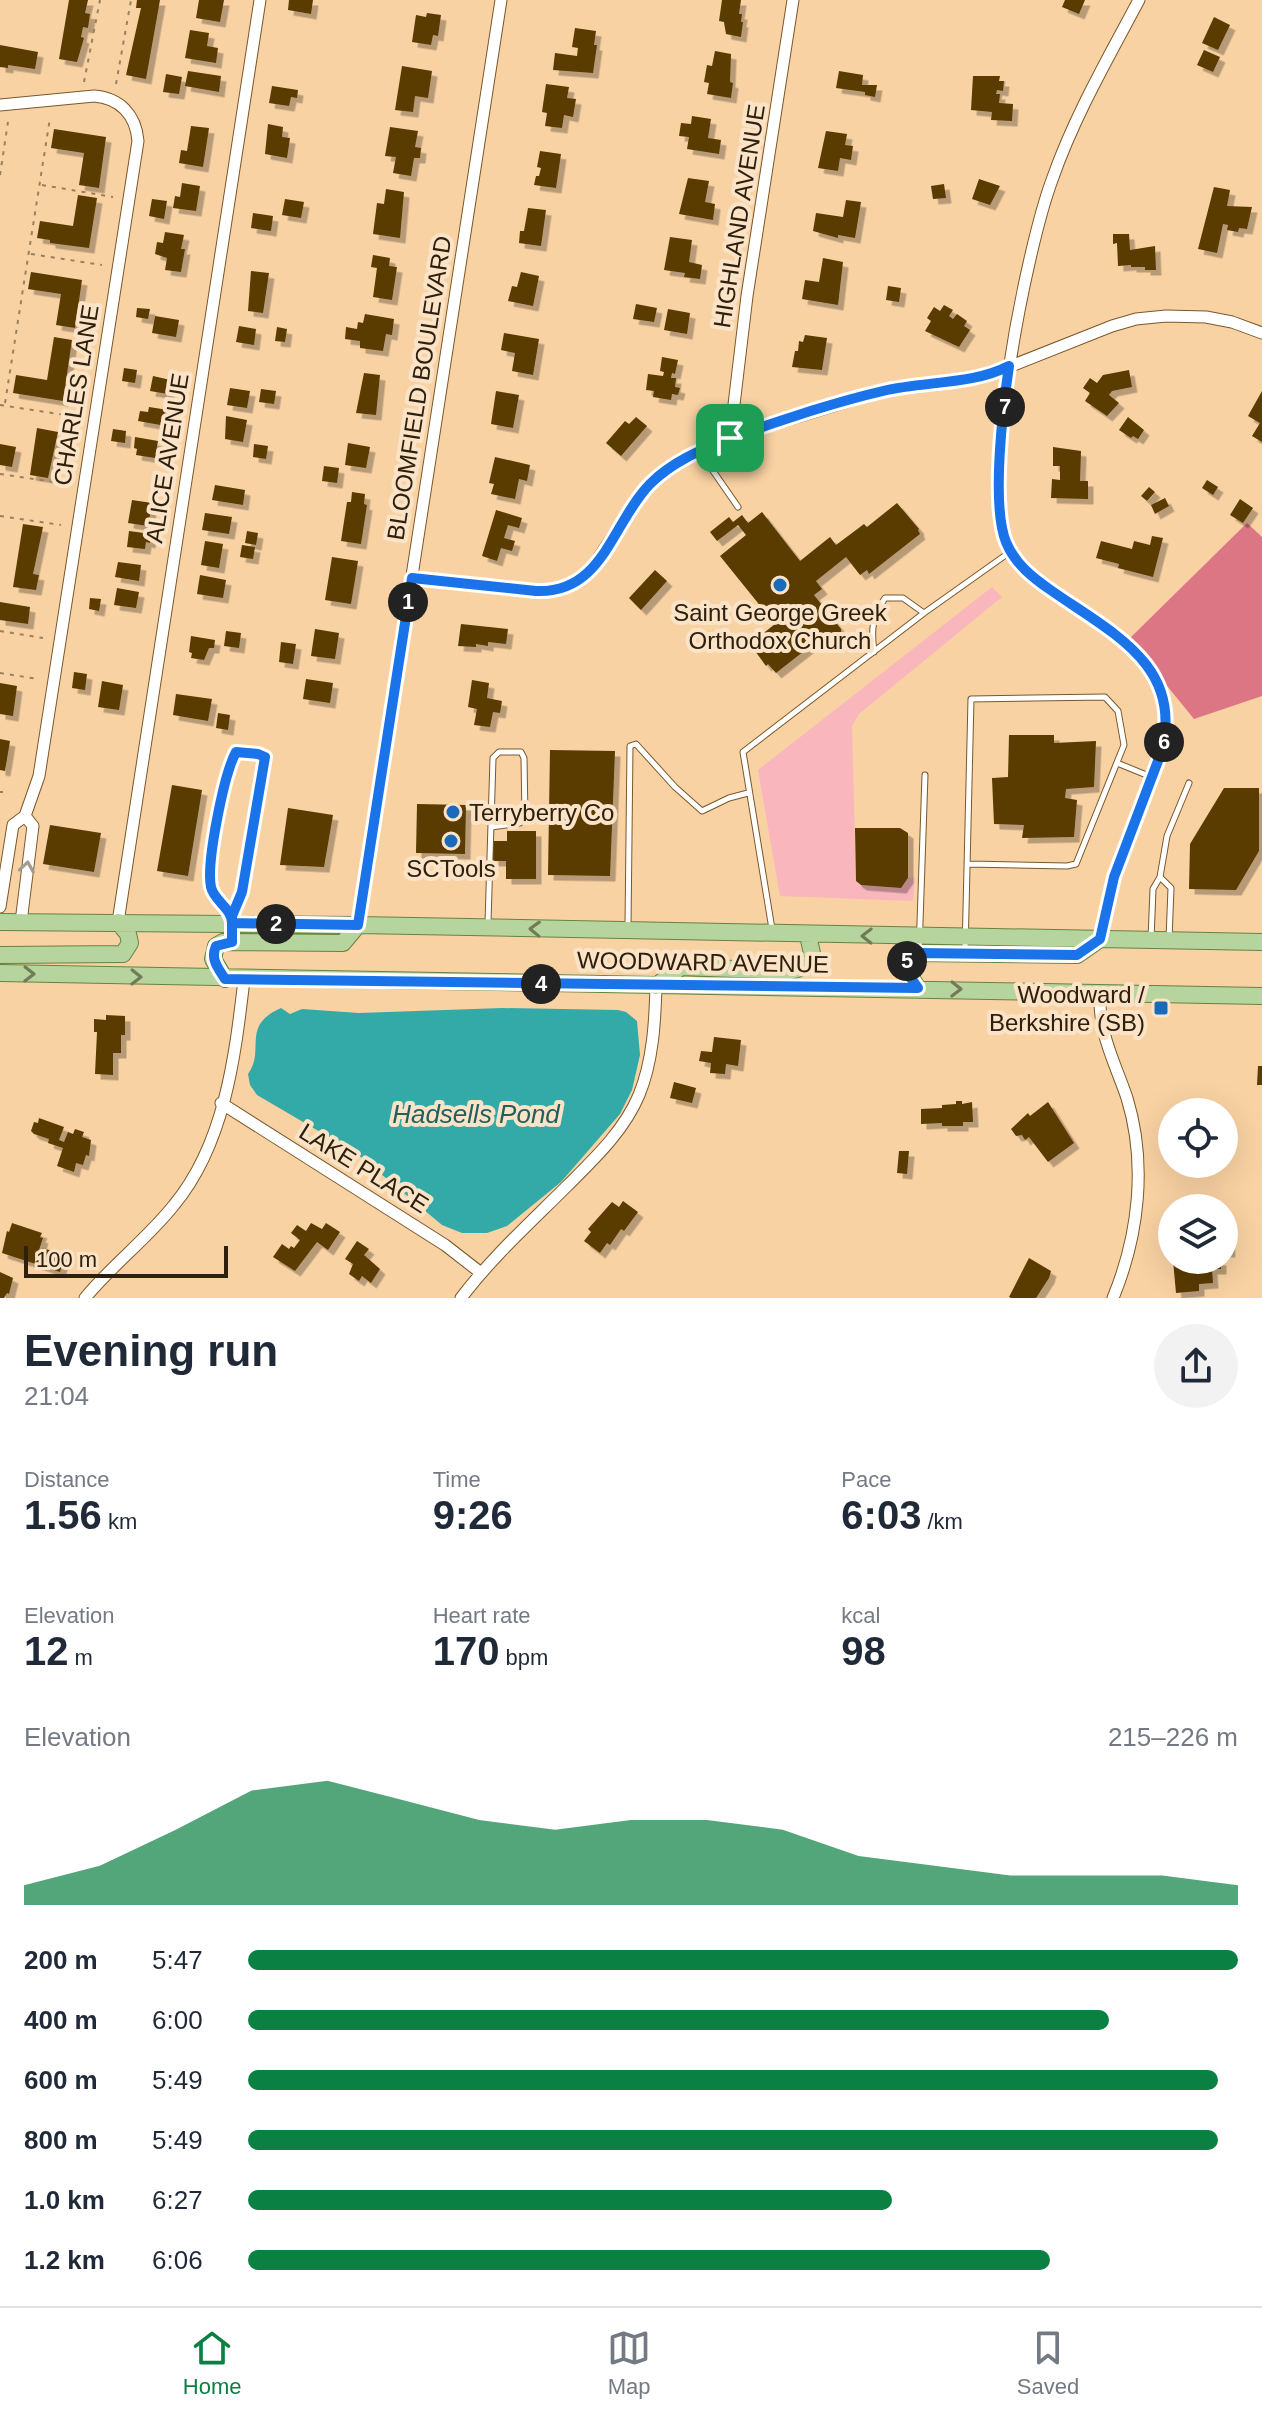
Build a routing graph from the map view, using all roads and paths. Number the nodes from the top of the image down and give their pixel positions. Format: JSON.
{"nodes":[{"id":1,"x":100,"y":0,"type":"edge"},
{"id":2,"x":131,"y":0,"type":"edge"},
{"id":3,"x":260,"y":0,"type":"edge"},
{"id":4,"x":501,"y":0,"type":"edge"},
{"id":5,"x":793,"y":0,"type":"edge"},
{"id":6,"x":1139,"y":0,"type":"edge"},
{"id":7,"x":84,"y":82,"type":"dead end"},
{"id":8,"x":116,"y":84,"type":"dead end"},
{"id":9,"x":0,"y":105,"type":"edge"},
{"id":10,"x":50,"y":118,"type":"dead end"},
{"id":11,"x":8,"y":122,"type":"dead end"},
{"id":12,"x":0,"y":175,"type":"edge"},
{"id":13,"x":40,"y":184,"type":"junction"},
{"id":14,"x":113,"y":197,"type":"dead end"},
{"id":15,"x":29,"y":253,"type":"junction"},
{"id":16,"x":102,"y":265,"type":"dead end"},
{"id":17,"x":1262,"y":333,"type":"edge"},
{"id":18,"x":1009,"y":366,"type":"junction"},
{"id":19,"x":5,"y":403,"type":"junction"},
{"id":20,"x":0,"y":405,"type":"edge"},
{"id":21,"x":78,"y":417,"type":"dead end"},
{"id":22,"x":730,"y":438,"type":"junction"},
{"id":23,"x":699,"y":451,"type":"junction"},
{"id":24,"x":0,"y":474,"type":"edge"},
{"id":25,"x":68,"y":484,"type":"dead end"},
{"id":26,"x":738,"y":507,"type":"dead end"},
{"id":27,"x":0,"y":516,"type":"edge"},
{"id":28,"x":61,"y":525,"type":"dead end"},
{"id":29,"x":1010,"y":552,"type":"junction"},
{"id":30,"x":412,"y":578,"type":"junction"},
{"id":31,"x":924,"y":613,"type":"junction"},
{"id":32,"x":0,"y":631,"type":"edge"},
{"id":33,"x":43,"y":638,"type":"dead end"},
{"id":34,"x":874,"y":652,"type":"junction"},
{"id":35,"x":0,"y":673,"type":"edge"},
{"id":36,"x":38,"y":679,"type":"dead end"},
{"id":37,"x":1117,"y":763,"type":"junction"},
{"id":38,"x":925,"y":775,"type":"dead end"},
{"id":39,"x":1152,"y":777,"type":"junction"},
{"id":40,"x":1189,"y":783,"type":"dead end"},
{"id":41,"x":748,"y":793,"type":"junction"},
{"id":42,"x":25,"y":816,"type":"junction"},
{"id":43,"x":491,"y":827,"type":"junction"},
{"id":44,"x":968,"y":864,"type":"junction"},
{"id":45,"x":1160,"y":877,"type":"junction"},
{"id":46,"x":0,"y":907,"type":"edge"},
{"id":47,"x":232,"y":920,"type":"junction"},
{"id":48,"x":0,"y":922,"type":"edge"},
{"id":49,"x":21,"y":922,"type":"junction"},
{"id":50,"x":118,"y":922,"type":"junction"},
{"id":51,"x":358,"y":925,"type":"junction"},
{"id":52,"x":487,"y":928,"type":"junction"},
{"id":53,"x":628,"y":932,"type":"junction"},
{"id":54,"x":773,"y":934,"type":"junction"},
{"id":55,"x":808,"y":935,"type":"junction"},
{"id":56,"x":1100,"y":939,"type":"junction"},
{"id":57,"x":1151,"y":940,"type":"junction"},
{"id":58,"x":1169,"y":940,"type":"junction"},
{"id":59,"x":232,"y":942,"type":"junction"},
{"id":60,"x":1262,"y":942,"type":"edge"},
{"id":61,"x":919,"y":944,"type":"junction"},
{"id":62,"x":965,"y":945,"type":"junction"},
{"id":63,"x":0,"y":955,"type":"edge"},
{"id":64,"x":0,"y":973,"type":"edge"},
{"id":65,"x":225,"y":979,"type":"junction"},
{"id":66,"x":244,"y":980,"type":"junction"},
{"id":67,"x":1262,"y":985,"type":"edge"},
{"id":68,"x":656,"y":986,"type":"junction"},
{"id":69,"x":918,"y":988,"type":"junction"},
{"id":70,"x":1100,"y":991,"type":"junction"},
{"id":71,"x":1225,"y":995,"type":"junction"},
{"id":72,"x":1262,"y":996,"type":"edge"},
{"id":73,"x":221,"y":1103,"type":"junction"},
{"id":74,"x":481,"y":1273,"type":"junction"},
{"id":75,"x":85,"y":1298,"type":"edge"},
{"id":76,"x":461,"y":1298,"type":"edge"},
{"id":77,"x":1113,"y":1298,"type":"edge"}],
"edges":[{"from":1,"to":7,"type":"path"},
{"from":2,"to":8,"type":"path"},
{"from":3,"to":50,"type":"street","name":"ALICE AVENUE"},
{"from":4,"to":30,"type":"street","name":"BLOOMFIELD BOULEVARD"},
{"from":5,"to":22,"type":"street","name":"HIGHLAND AVENUE"},
{"from":6,"to":18,"type":"street"},
{"from":9,"to":42,"type":"street","name":"CHARLES LANE"},
{"from":10,"to":13,"type":"path"},
{"from":11,"to":12,"type":"path"},
{"from":13,"to":14,"type":"path"},
{"from":13,"to":15,"type":"path"},
{"from":15,"to":16,"type":"path"},
{"from":15,"to":19,"type":"path"},
{"from":17,"to":18,"type":"street"},
{"from":18,"to":22,"type":"street"},
{"from":18,"to":29,"type":"street"},
{"from":19,"to":20,"type":"path"},
{"from":19,"to":21,"type":"path"},
{"from":22,"to":23,"type":"street"},
{"from":23,"to":26,"type":"lane"},
{"from":23,"to":30,"type":"street"},
{"from":24,"to":25,"type":"path"},
{"from":27,"to":28,"type":"path"},
{"from":29,"to":31,"type":"lane"},
{"from":29,"to":39,"type":"street"},
{"from":30,"to":51,"type":"street","name":"BLOOMFIELD BOULEVARD"},
{"from":31,"to":34,"type":"lane"},
{"from":31,"to":34,"type":"lane"},
{"from":32,"to":33,"type":"path"},
{"from":34,"to":41,"type":"lane"},
{"from":35,"to":36,"type":"path"},
{"from":37,"to":39,"type":"lane"},
{"from":37,"to":44,"type":"lane"},
{"from":37,"to":44,"type":"lane"},
{"from":38,"to":61,"type":"lane"},
{"from":39,"to":56,"type":"street"},
{"from":40,"to":45,"type":"lane"},
{"from":41,"to":53,"type":"lane"},
{"from":41,"to":54,"type":"lane"},
{"from":42,"to":46,"type":"street","name":"CHARLES LANE"},
{"from":49,"to":42,"type":"street","name":"CHARLES LANE","one_way":true},
{"from":43,"to":43,"type":"lane"},
{"from":43,"to":52,"type":"lane"},
{"from":44,"to":62,"type":"lane"},
{"from":45,"to":57,"type":"lane"},
{"from":45,"to":58,"type":"lane"},
{"from":47,"to":47,"type":"lane"},
{"from":47,"to":50,"type":"main road","name":"WOODWARD AVENUE"},
{"from":47,"to":51,"type":"main road","name":"WOODWARD AVENUE"},
{"from":47,"to":59,"type":"lane"},
{"from":48,"to":49,"type":"main road","name":"WOODWARD AVENUE"},
{"from":49,"to":50,"type":"main road","name":"WOODWARD AVENUE"},
{"from":50,"to":63,"type":"main road"},
{"from":51,"to":52,"type":"main road","name":"WOODWARD AVENUE"},
{"from":51,"to":59,"type":"main road"},
{"from":53,"to":52,"type":"main road","name":"WOODWARD AVENUE","one_way":true},
{"from":53,"to":54,"type":"main road","name":"WOODWARD AVENUE"},
{"from":54,"to":55,"type":"main road","name":"WOODWARD AVENUE"},
{"from":61,"to":55,"type":"main road","name":"WOODWARD AVENUE","one_way":true},
{"from":55,"to":68,"type":"main road"},
{"from":56,"to":57,"type":"main road"},
{"from":56,"to":62,"type":"main road"},
{"from":57,"to":58,"type":"main road"},
{"from":58,"to":60,"type":"main road"},
{"from":59,"to":65,"type":"main road"},
{"from":61,"to":62,"type":"main road","name":"WOODWARD AVENUE"},
{"from":61,"to":69,"type":"main road"},
{"from":64,"to":65,"type":"main road","name":"WOODWARD AVENUE","one_way":true},
{"from":65,"to":66,"type":"main road","name":"WOODWARD AVENUE"},
{"from":66,"to":68,"type":"main road","name":"WOODWARD AVENUE"},
{"from":66,"to":73,"type":"street"},
{"from":67,"to":71,"type":"main road"},
{"from":68,"to":69,"type":"main road","name":"WOODWARD AVENUE"},
{"from":68,"to":74,"type":"street"},
{"from":69,"to":70,"type":"main road","name":"WOODWARD AVENUE","one_way":true},
{"from":70,"to":71,"type":"main road","name":"WOODWARD AVENUE"},
{"from":70,"to":77,"type":"street"},
{"from":71,"to":72,"type":"main road","name":"WOODWARD AVENUE"},
{"from":73,"to":74,"type":"street","name":"LAKE PLACE"},
{"from":73,"to":75,"type":"street"},
{"from":74,"to":76,"type":"street"}]}
